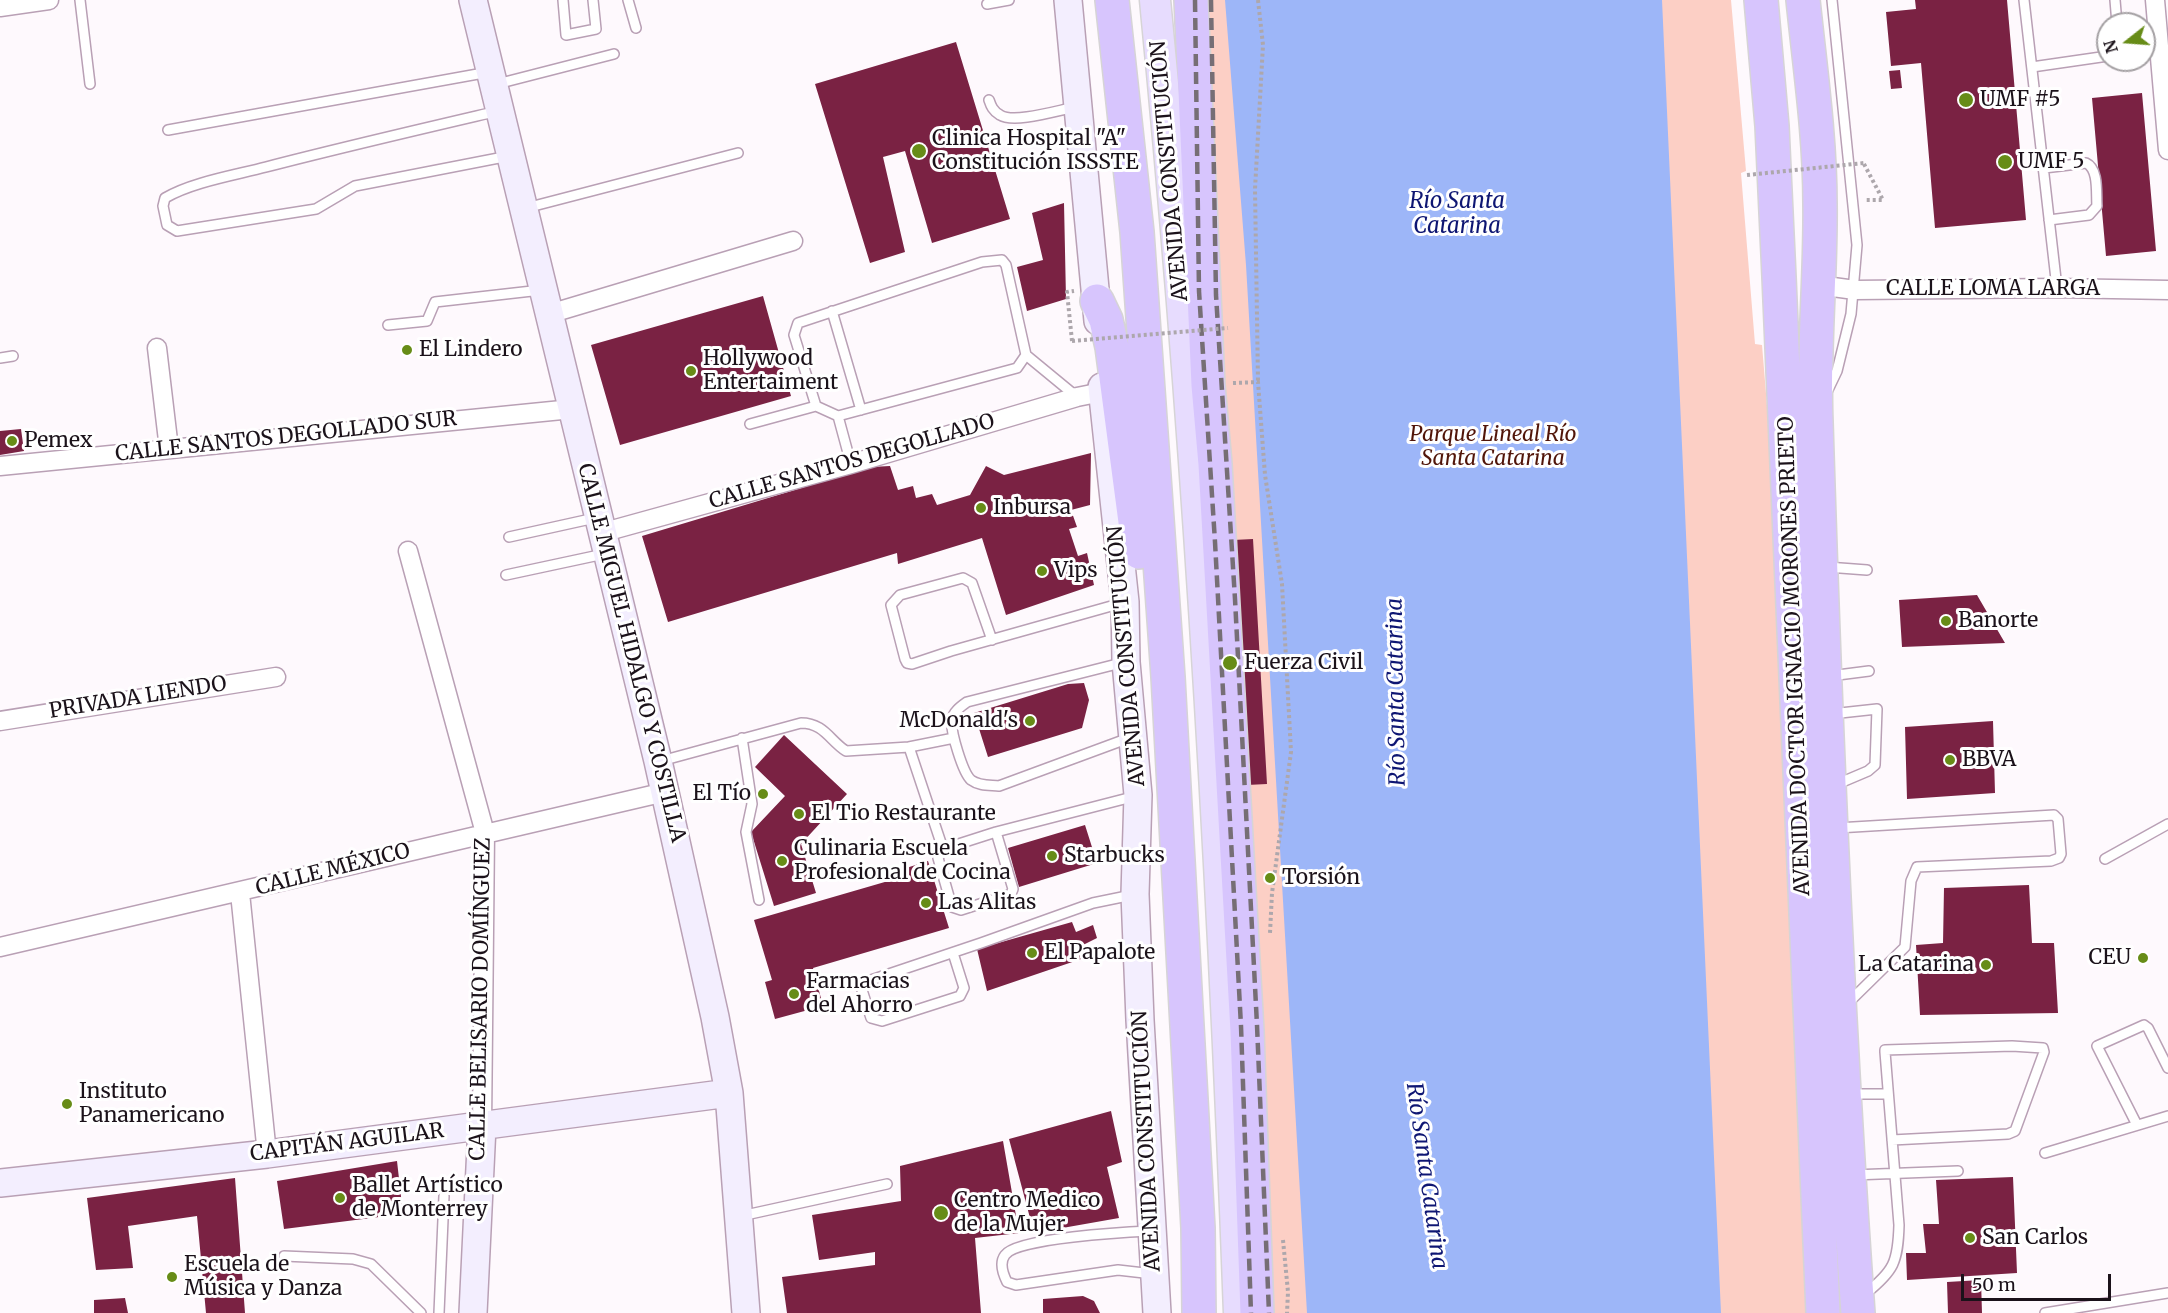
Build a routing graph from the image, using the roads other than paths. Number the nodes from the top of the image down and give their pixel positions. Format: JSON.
{"nodes":[{"id":1,"x":49,"y":0,"type":"edge"},
{"id":2,"x":80,"y":0,"type":"edge"},
{"id":3,"x":473,"y":0,"type":"edge"},
{"id":4,"x":563,"y":0,"type":"edge"},
{"id":5,"x":593,"y":0,"type":"edge"},
{"id":6,"x":628,"y":0,"type":"edge"},
{"id":7,"x":1009,"y":0,"type":"edge"},
{"id":8,"x":1068,"y":0,"type":"edge"},
{"id":9,"x":1112,"y":0,"type":"edge"},
{"id":10,"x":1155,"y":0,"type":"edge"},
{"id":11,"x":1191,"y":0,"type":"edge"},
{"id":12,"x":1761,"y":0,"type":"edge"},
{"id":13,"x":1803,"y":0,"type":"edge"},
{"id":14,"x":1832,"y":0,"type":"edge"},
{"id":15,"x":2024,"y":0,"type":"edge"},
{"id":16,"x":2155,"y":0,"type":"edge"},
{"id":17,"x":987,"y":4,"type":"dead end"},
{"id":18,"x":0,"y":7,"type":"edge"},
{"id":19,"x":636,"y":28,"type":"dead end"},
{"id":20,"x":614,"y":54,"type":"dead end"},
{"id":21,"x":2096,"y":58,"type":"edge"},
{"id":22,"x":2032,"y":67,"type":"junction"},
{"id":23,"x":90,"y":84,"type":"dead end"},
{"id":24,"x":495,"y":89,"type":"junction"},
{"id":25,"x":989,"y":100,"type":"dead end"},
{"id":26,"x":1078,"y":106,"type":"junction"},
{"id":27,"x":168,"y":130,"type":"dead end"},
{"id":28,"x":2168,"y":150,"type":"edge"},
{"id":29,"x":738,"y":153,"type":"dead end"},
{"id":30,"x":511,"y":155,"type":"junction"},
{"id":31,"x":2044,"y":168,"type":"junction"},
{"id":32,"x":524,"y":208,"type":"junction"},
{"id":33,"x":2049,"y":220,"type":"junction"},
{"id":34,"x":793,"y":241,"type":"dead end"},
{"id":35,"x":1818,"y":285,"type":"junction"},
{"id":36,"x":2057,"y":288,"type":"junction"},
{"id":37,"x":1855,"y":290,"type":"junction"},
{"id":38,"x":2168,"y":290,"type":"edge"},
{"id":39,"x":1082,"y":296,"type":"junction"},
{"id":40,"x":546,"y":302,"type":"junction"},
{"id":41,"x":832,"y":311,"type":"junction"},
{"id":42,"x":388,"y":325,"type":"dead end"},
{"id":43,"x":157,"y":348,"type":"dead end"},
{"id":44,"x":1026,"y":355,"type":"junction"},
{"id":45,"x":12,"y":356,"type":"dead end"},
{"id":46,"x":0,"y":358,"type":"edge"},
{"id":47,"x":1090,"y":395,"type":"junction"},
{"id":48,"x":1815,"y":404,"type":"junction"},
{"id":49,"x":816,"y":406,"type":"junction"},
{"id":50,"x":572,"y":409,"type":"junction"},
{"id":51,"x":861,"y":410,"type":"junction"},
{"id":52,"x":838,"y":416,"type":"junction"},
{"id":53,"x":750,"y":423,"type":"dead end"},
{"id":54,"x":169,"y":449,"type":"junction"},
{"id":55,"x":9,"y":461,"type":"edge"},
{"id":56,"x":851,"y":464,"type":"junction"},
{"id":57,"x":602,"y":534,"type":"junction"},
{"id":58,"x":508,"y":537,"type":"dead end"},
{"id":59,"x":408,"y":550,"type":"dead end"},
{"id":60,"x":1820,"y":566,"type":"junction"},
{"id":61,"x":1867,"y":570,"type":"dead end"},
{"id":62,"x":506,"y":575,"type":"dead end"},
{"id":63,"x":1125,"y":602,"type":"junction"},
{"id":64,"x":992,"y":640,"type":"junction"},
{"id":65,"x":1126,"y":662,"type":"junction"},
{"id":66,"x":1869,"y":671,"type":"dead end"},
{"id":67,"x":276,"y":677,"type":"dead end"},
{"id":68,"x":1168,"y":677,"type":"junction"},
{"id":69,"x":1825,"y":677,"type":"junction"},
{"id":70,"x":1826,"y":714,"type":"junction"},
{"id":71,"x":0,"y":721,"type":"edge"},
{"id":72,"x":1134,"y":736,"type":"junction"},
{"id":73,"x":742,"y":738,"type":"junction"},
{"id":74,"x":954,"y":738,"type":"junction"},
{"id":75,"x":909,"y":747,"type":"junction"},
{"id":76,"x":658,"y":761,"type":"junction"},
{"id":77,"x":1830,"y":788,"type":"junction"},
{"id":78,"x":665,"y":792,"type":"junction"},
{"id":79,"x":1138,"y":795,"type":"junction"},
{"id":80,"x":2168,"y":824,"type":"edge"},
{"id":81,"x":1832,"y":828,"type":"junction"},
{"id":82,"x":996,"y":832,"type":"junction"},
{"id":83,"x":485,"y":833,"type":"junction"},
{"id":84,"x":943,"y":849,"type":"junction"},
{"id":85,"x":2105,"y":859,"type":"dead end"},
{"id":86,"x":240,"y":893,"type":"junction"},
{"id":87,"x":1135,"y":894,"type":"junction"},
{"id":88,"x":759,"y":900,"type":"dead end"},
{"id":89,"x":0,"y":947,"type":"edge"},
{"id":90,"x":953,"y":953,"type":"junction"},
{"id":91,"x":1841,"y":1010,"type":"junction"},
{"id":92,"x":2168,"y":1068,"type":"edge"},
{"id":93,"x":729,"y":1093,"type":"junction"},
{"id":94,"x":1845,"y":1094,"type":"junction"},
{"id":95,"x":1888,"y":1094,"type":"junction"},
{"id":96,"x":2168,"y":1116,"type":"edge"},
{"id":97,"x":2137,"y":1125,"type":"junction"},
{"id":98,"x":482,"y":1126,"type":"junction"},
{"id":99,"x":1892,"y":1140,"type":"junction"},
{"id":100,"x":2045,"y":1153,"type":"dead end"},
{"id":101,"x":267,"y":1154,"type":"junction"},
{"id":102,"x":1958,"y":1171,"type":"dead end"},
{"id":103,"x":1894,"y":1174,"type":"junction"},
{"id":104,"x":1848,"y":1176,"type":"junction"},
{"id":105,"x":0,"y":1183,"type":"edge"},
{"id":106,"x":887,"y":1184,"type":"dead end"},
{"id":107,"x":444,"y":1196,"type":"dead end"},
{"id":108,"x":739,"y":1216,"type":"junction"},
{"id":109,"x":1152,"y":1231,"type":"junction"},
{"id":110,"x":284,"y":1256,"type":"dead end"},
{"id":111,"x":1155,"y":1274,"type":"junction"},
{"id":112,"x":2168,"y":1293,"type":"edge"},
{"id":113,"x":1858,"y":1309,"type":"edge"},
{"id":114,"x":421,"y":1313,"type":"edge"},
{"id":115,"x":439,"y":1313,"type":"edge"},
{"id":116,"x":473,"y":1313,"type":"edge"},
{"id":117,"x":746,"y":1313,"type":"edge"},
{"id":118,"x":1157,"y":1313,"type":"edge"},
{"id":119,"x":1199,"y":1313,"type":"edge"},
{"id":120,"x":1239,"y":1313,"type":"edge"},
{"id":121,"x":1257,"y":1313,"type":"edge"},
{"id":122,"x":1823,"y":1313,"type":"edge"},
{"id":123,"x":2045,"y":1313,"type":"edge"}],
"edges":[{"from":1,"to":18,"type":"street"},
{"from":2,"to":23,"type":"lane"},
{"from":3,"to":24,"type":"street","name":"CALLE MIGUEL HIDALGO Y COSTILLA"},
{"from":4,"to":5,"type":"lane"},
{"from":6,"to":19,"type":"lane"},
{"from":7,"to":17,"type":"lane"},
{"from":8,"to":26,"type":"street","name":"AVENIDA CONSTITUCIÓN"},
{"from":9,"to":68,"type":"highway","name":"AVENIDA CONSTITUCIÓN"},
{"from":10,"to":120,"type":"main road","name":"AVENIDA CONSTITUCIÓN"},
{"from":11,"to":121,"type":"highway","name":"AVENIDA CONSTITUCIÓN"},
{"from":12,"to":122,"type":"highway","name":"AVENIDA DOCTOR IGNACIO MORONES PRIETO"},
{"from":13,"to":35,"type":"highway","name":"AVENIDA DOCTOR IGNACIO MORONES PRIETO"},
{"from":14,"to":37,"type":"lane"},
{"from":15,"to":22,"type":"lane"},
{"from":16,"to":28,"type":"street"},
{"from":20,"to":24,"type":"lane"},
{"from":21,"to":22,"type":"lane"},
{"from":22,"to":31,"type":"lane"},
{"from":24,"to":27,"type":"lane"},
{"from":24,"to":30,"type":"street","name":"CALLE MIGUEL HIDALGO Y COSTILLA"},
{"from":24,"to":30,"type":"lane"},
{"from":25,"to":26,"type":"lane"},
{"from":26,"to":39,"type":"street","name":"AVENIDA CONSTITUCIÓN"},
{"from":29,"to":32,"type":"lane"},
{"from":30,"to":32,"type":"street","name":"CALLE MIGUEL HIDALGO Y COSTILLA"},
{"from":31,"to":33,"type":"lane"},
{"from":31,"to":33,"type":"lane"},
{"from":32,"to":40,"type":"street","name":"CALLE MIGUEL HIDALGO Y COSTILLA"},
{"from":33,"to":36,"type":"lane"},
{"from":34,"to":40,"type":"street"},
{"from":35,"to":37,"type":"street","name":"CALLE LOMA LARGA"},
{"from":35,"to":48,"type":"highway","name":"AVENIDA DOCTOR IGNACIO MORONES PRIETO"},
{"from":36,"to":37,"type":"street","name":"CALLE LOMA LARGA"},
{"from":36,"to":38,"type":"street","name":"CALLE LOMA LARGA"},
{"from":37,"to":48,"type":"lane"},
{"from":39,"to":47,"type":"street","name":"AVENIDA CONSTITUCIÓN"},
{"from":39,"to":68,"type":"highway"},
{"from":40,"to":42,"type":"lane"},
{"from":40,"to":50,"type":"street","name":"CALLE MIGUEL HIDALGO Y COSTILLA"},
{"from":41,"to":44,"type":"lane"},
{"from":41,"to":49,"type":"lane"},
{"from":41,"to":51,"type":"lane"},
{"from":43,"to":54,"type":"street"},
{"from":44,"to":47,"type":"lane"},
{"from":44,"to":51,"type":"lane"},
{"from":45,"to":46,"type":"lane"},
{"from":47,"to":56,"type":"street","name":"CALLE SANTOS DEGOLLADO"},
{"from":47,"to":63,"type":"street","name":"AVENIDA CONSTITUCIÓN"},
{"from":48,"to":60,"type":"highway","name":"AVENIDA DOCTOR IGNACIO MORONES PRIETO"},
{"from":49,"to":52,"type":"lane"},
{"from":49,"to":53,"type":"lane"},
{"from":50,"to":54,"type":"street","name":"CALLE SANTOS DEGOLLADO SUR"},
{"from":50,"to":57,"type":"street","name":"CALLE MIGUEL HIDALGO Y COSTILLA"},
{"from":51,"to":52,"type":"lane"},
{"from":52,"to":56,"type":"lane"},
{"from":54,"to":55,"type":"street","name":"CALLE SANTOS DEGOLLADO SUR"},
{"from":56,"to":57,"type":"street","name":"CALLE SANTOS DEGOLLADO"},
{"from":57,"to":58,"type":"lane"},
{"from":57,"to":62,"type":"lane"},
{"from":57,"to":76,"type":"street","name":"CALLE MIGUEL HIDALGO Y COSTILLA"},
{"from":59,"to":83,"type":"street","name":"CALLE BELISARIO DOMÍNGUEZ"},
{"from":60,"to":61,"type":"lane"},
{"from":60,"to":69,"type":"highway","name":"AVENIDA DOCTOR IGNACIO MORONES PRIETO"},
{"from":63,"to":64,"type":"lane"},
{"from":63,"to":65,"type":"street","name":"AVENIDA CONSTITUCIÓN"},
{"from":64,"to":64,"type":"lane"},
{"from":65,"to":72,"type":"street","name":"AVENIDA CONSTITUCIÓN"},
{"from":65,"to":74,"type":"lane"},
{"from":66,"to":69,"type":"lane"},
{"from":67,"to":71,"type":"street","name":"PRIVADA LIENDO"},
{"from":68,"to":119,"type":"highway","name":"AVENIDA CONSTITUCIÓN"},
{"from":69,"to":70,"type":"highway","name":"AVENIDA DOCTOR IGNACIO MORONES PRIETO"},
{"from":70,"to":77,"type":"highway","name":"AVENIDA DOCTOR IGNACIO MORONES PRIETO"},
{"from":70,"to":77,"type":"lane"},
{"from":72,"to":74,"type":"lane"},
{"from":72,"to":79,"type":"street","name":"AVENIDA CONSTITUCIÓN"},
{"from":73,"to":75,"type":"lane"},
{"from":73,"to":76,"type":"lane"},
{"from":73,"to":88,"type":"lane"},
{"from":74,"to":75,"type":"lane"},
{"from":75,"to":84,"type":"lane"},
{"from":76,"to":78,"type":"street","name":"CALLE MIGUEL HIDALGO Y COSTILLA"},
{"from":77,"to":81,"type":"highway","name":"AVENIDA DOCTOR IGNACIO MORONES PRIETO"},
{"from":78,"to":83,"type":"street","name":"CALLE MÉXICO"},
{"from":78,"to":93,"type":"street","name":"CALLE MIGUEL HIDALGO Y COSTILLA"},
{"from":79,"to":82,"type":"lane"},
{"from":79,"to":87,"type":"street","name":"AVENIDA CONSTITUCIÓN"},
{"from":80,"to":85,"type":"lane"},
{"from":81,"to":91,"type":"highway","name":"AVENIDA DOCTOR IGNACIO MORONES PRIETO"},
{"from":81,"to":91,"type":"lane"},
{"from":82,"to":84,"type":"lane"},
{"from":82,"to":84,"type":"lane"},
{"from":83,"to":86,"type":"street","name":"CALLE MÉXICO"},
{"from":83,"to":98,"type":"street","name":"CALLE BELISARIO DOMÍNGUEZ"},
{"from":86,"to":89,"type":"street","name":"CALLE MÉXICO"},
{"from":86,"to":101,"type":"street"},
{"from":87,"to":90,"type":"lane"},
{"from":87,"to":109,"type":"street","name":"AVENIDA CONSTITUCIÓN"},
{"from":90,"to":90,"type":"lane"},
{"from":91,"to":94,"type":"highway","name":"AVENIDA DOCTOR IGNACIO MORONES PRIETO"},
{"from":92,"to":97,"type":"lane"},
{"from":93,"to":98,"type":"street","name":"CAPITÁN AGUILAR"},
{"from":93,"to":108,"type":"street","name":"CALLE MIGUEL HIDALGO Y COSTILLA"},
{"from":94,"to":95,"type":"lane"},
{"from":94,"to":104,"type":"highway","name":"AVENIDA DOCTOR IGNACIO MORONES PRIETO"},
{"from":95,"to":99,"type":"lane"},
{"from":95,"to":99,"type":"lane"},
{"from":96,"to":97,"type":"lane"},
{"from":97,"to":100,"type":"lane"},
{"from":98,"to":101,"type":"street","name":"CAPITÁN AGUILAR"},
{"from":98,"to":116,"type":"street","name":"CALLE BELISARIO DOMÍNGUEZ"},
{"from":99,"to":103,"type":"lane"},
{"from":101,"to":105,"type":"street","name":"CAPITÁN AGUILAR"},
{"from":102,"to":103,"type":"lane"},
{"from":103,"to":104,"type":"lane"},
{"from":103,"to":113,"type":"lane"},
{"from":104,"to":113,"type":"highway","name":"AVENIDA DOCTOR IGNACIO MORONES PRIETO"},
{"from":106,"to":108,"type":"lane"},
{"from":107,"to":115,"type":"lane"},
{"from":108,"to":117,"type":"street","name":"CALLE MIGUEL HIDALGO Y COSTILLA"},
{"from":109,"to":111,"type":"street","name":"AVENIDA CONSTITUCIÓN"},
{"from":109,"to":111,"type":"lane"},
{"from":110,"to":114,"type":"lane"},
{"from":111,"to":118,"type":"street","name":"AVENIDA CONSTITUCIÓN"},
{"from":112,"to":123,"type":"lane"}]}
